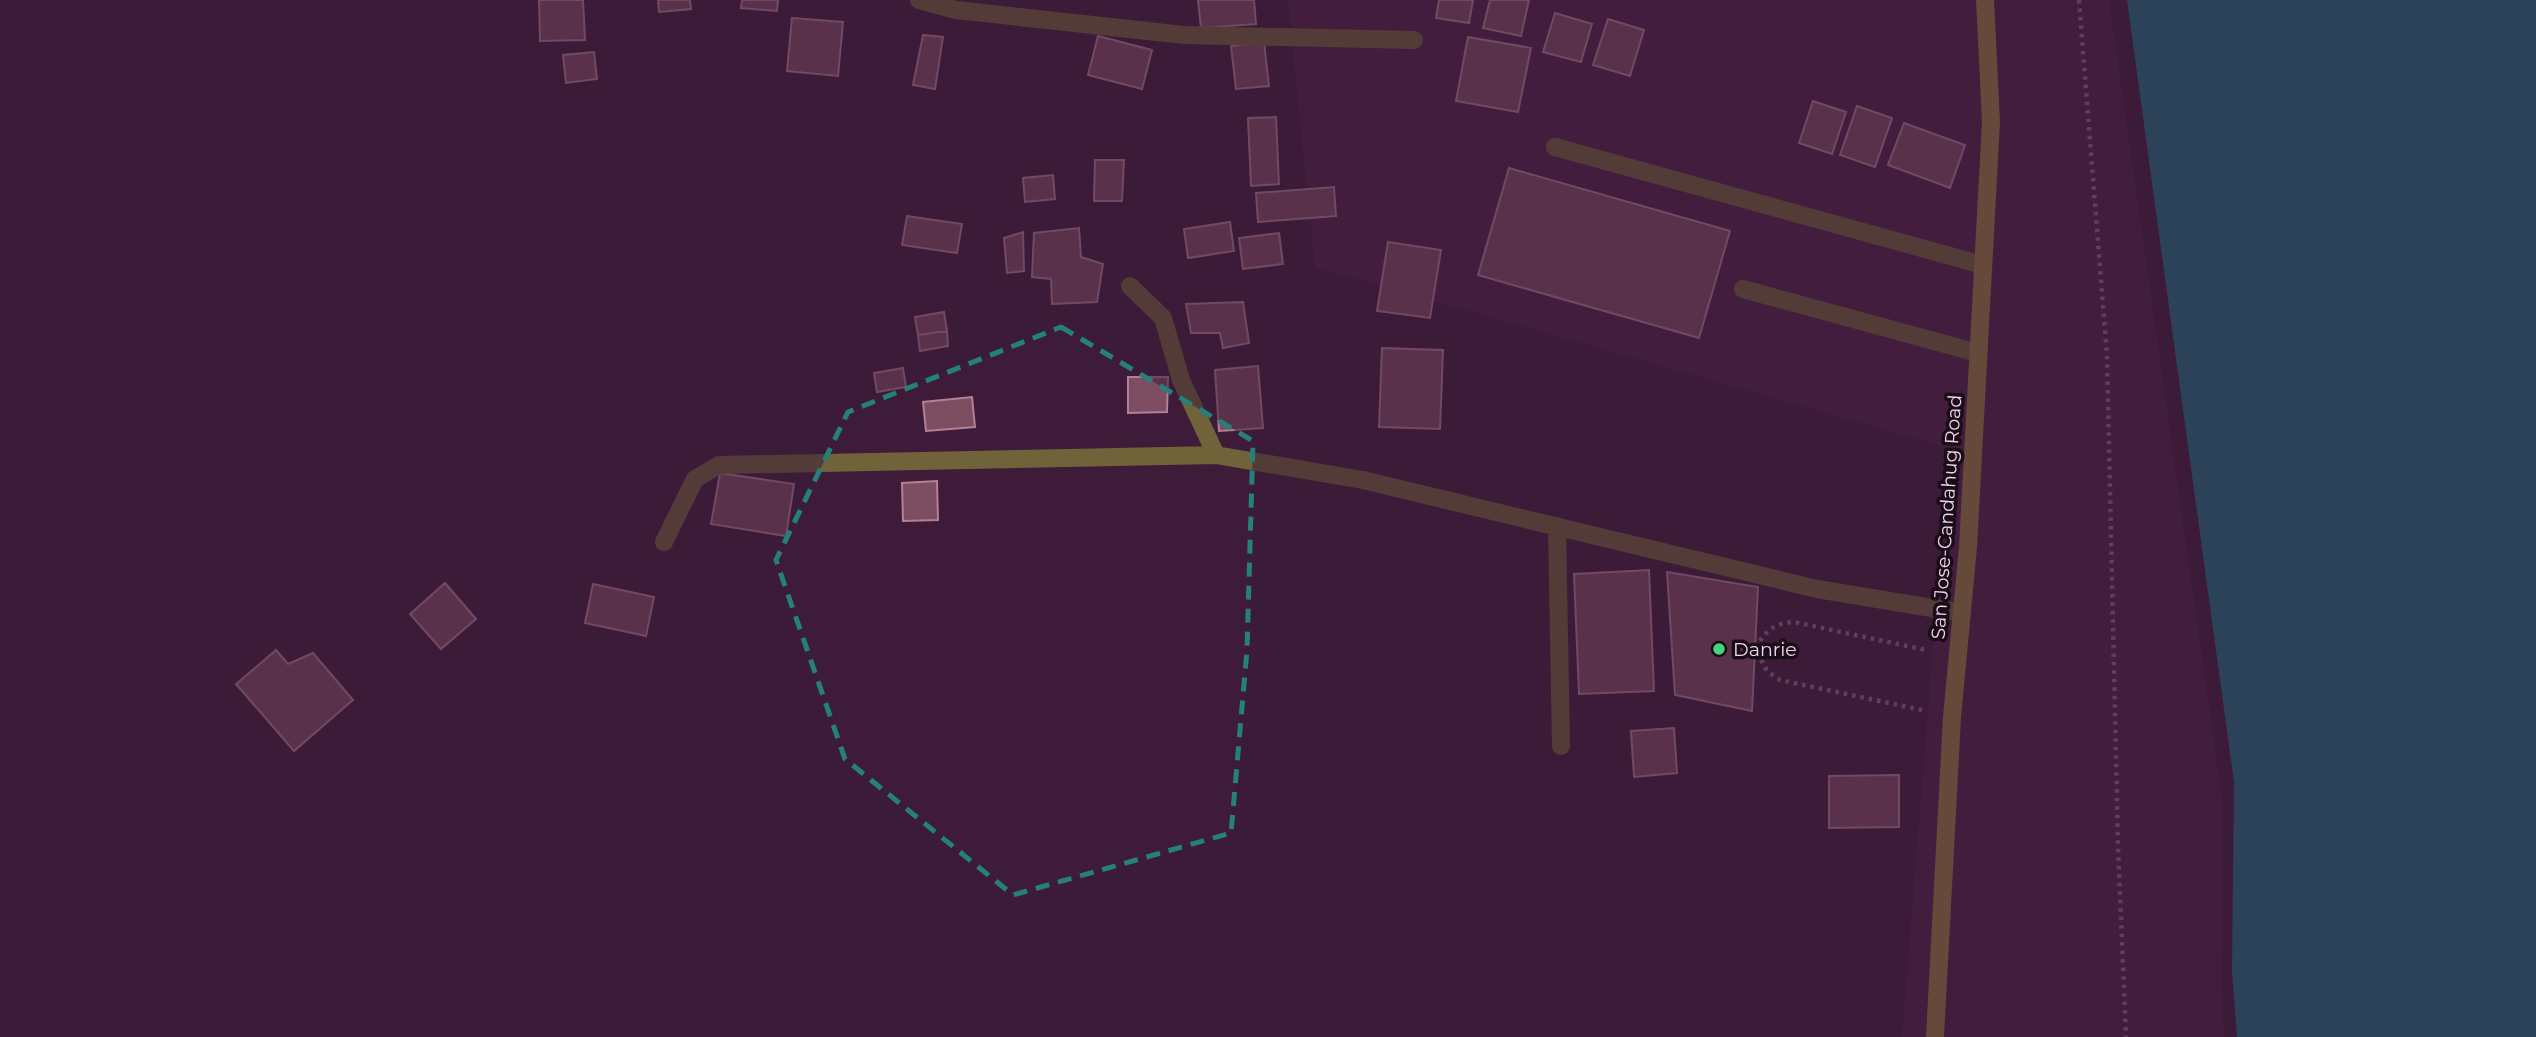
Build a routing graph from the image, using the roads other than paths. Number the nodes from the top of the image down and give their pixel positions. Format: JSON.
{"nodes":[{"id":1,"x":919,"y":0,"type":"edge"},
{"id":2,"x":1985,"y":0,"type":"edge"},
{"id":3,"x":1414,"y":40,"type":"dead end"},
{"id":4,"x":1555,"y":147,"type":"dead end"},
{"id":5,"x":1983,"y":265,"type":"junction"},
{"id":6,"x":1130,"y":286,"type":"dead end"},
{"id":7,"x":1743,"y":289,"type":"dead end"},
{"id":8,"x":1978,"y":353,"type":"junction"},
{"id":9,"x":1216,"y":455,"type":"junction"},
{"id":10,"x":1557,"y":526,"type":"junction"},
{"id":11,"x":664,"y":542,"type":"dead end"},
{"id":12,"x":1962,"y":614,"type":"junction"},
{"id":13,"x":1561,"y":746,"type":"dead end"},
{"id":14,"x":1935,"y":1037,"type":"edge"}],
"edges":[{"from":1,"to":3,"type":"street"},
{"from":2,"to":5,"type":"street","name":"San Jose-Candahug Road"},
{"from":4,"to":5,"type":"street"},
{"from":5,"to":8,"type":"street","name":"San Jose-Candahug Road"},
{"from":6,"to":9,"type":"street"},
{"from":7,"to":8,"type":"street"},
{"from":8,"to":12,"type":"street","name":"San Jose-Candahug Road"},
{"from":9,"to":10,"type":"street"},
{"from":9,"to":11,"type":"street"},
{"from":10,"to":12,"type":"street"},
{"from":10,"to":13,"type":"street"},
{"from":12,"to":14,"type":"street","name":"San Jose-Candahug Road"}]}
